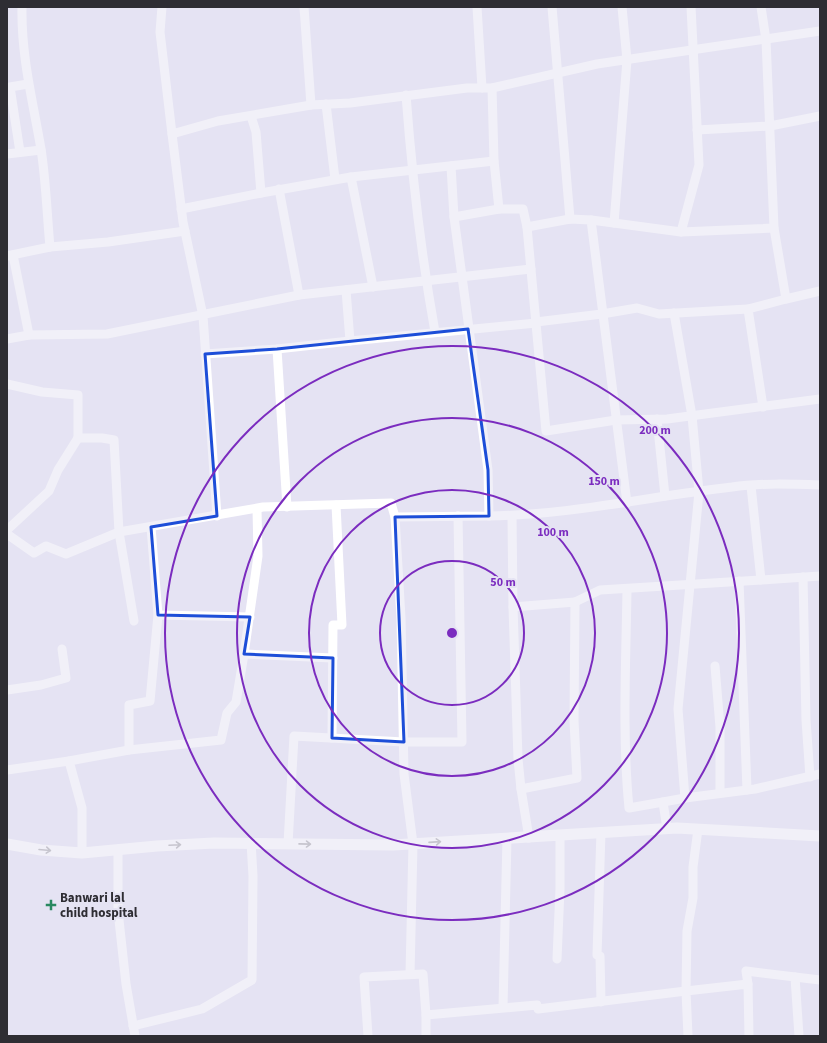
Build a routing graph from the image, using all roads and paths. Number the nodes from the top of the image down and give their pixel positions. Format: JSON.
{"nodes":[{"id":1,"x":22,"y":7,"type":"edge"},
{"id":2,"x":162,"y":7,"type":"edge"},
{"id":3,"x":304,"y":7,"type":"edge"},
{"id":4,"x":477,"y":7,"type":"edge"},
{"id":5,"x":552,"y":7,"type":"edge"},
{"id":6,"x":622,"y":7,"type":"edge"},
{"id":7,"x":691,"y":7,"type":"edge"},
{"id":8,"x":761,"y":7,"type":"edge"},
{"id":9,"x":820,"y":32,"type":"edge"},
{"id":10,"x":766,"y":40,"type":"junction"},
{"id":11,"x":694,"y":51,"type":"junction"},
{"id":12,"x":626,"y":60,"type":"junction"},
{"id":13,"x":559,"y":73,"type":"junction"},
{"id":14,"x":28,"y":84,"type":"junction"},
{"id":15,"x":8,"y":87,"type":"edge"},
{"id":16,"x":487,"y":88,"type":"junction"},
{"id":17,"x":406,"y":95,"type":"junction"},
{"id":18,"x":326,"y":104,"type":"junction"},
{"id":19,"x":311,"y":105,"type":"junction"},
{"id":20,"x":251,"y":116,"type":"junction"},
{"id":21,"x":820,"y":116,"type":"edge"},
{"id":22,"x":770,"y":126,"type":"junction"},
{"id":23,"x":697,"y":130,"type":"junction"},
{"id":24,"x":172,"y":134,"type":"junction"},
{"id":25,"x":41,"y":150,"type":"junction"},
{"id":26,"x":20,"y":152,"type":"junction"},
{"id":27,"x":7,"y":154,"type":"edge"},
{"id":28,"x":494,"y":161,"type":"junction"},
{"id":29,"x":450,"y":166,"type":"junction"},
{"id":30,"x":412,"y":170,"type":"junction"},
{"id":31,"x":351,"y":177,"type":"junction"},
{"id":32,"x":334,"y":179,"type":"junction"},
{"id":33,"x":279,"y":189,"type":"junction"},
{"id":34,"x":261,"y":193,"type":"junction"},
{"id":35,"x":181,"y":209,"type":"junction"},
{"id":36,"x":499,"y":209,"type":"junction"},
{"id":37,"x":454,"y":217,"type":"junction"},
{"id":38,"x":570,"y":219,"type":"junction"},
{"id":39,"x":591,"y":220,"type":"junction"},
{"id":40,"x":614,"y":223,"type":"junction"},
{"id":41,"x":528,"y":227,"type":"junction"},
{"id":42,"x":774,"y":228,"type":"junction"},
{"id":43,"x":185,"y":231,"type":"junction"},
{"id":44,"x":681,"y":232,"type":"junction"},
{"id":45,"x":50,"y":247,"type":"junction"},
{"id":46,"x":10,"y":256,"type":"edge"},
{"id":47,"x":531,"y":269,"type":"junction"},
{"id":48,"x":461,"y":276,"type":"junction"},
{"id":49,"x":425,"y":279,"type":"junction"},
{"id":50,"x":372,"y":287,"type":"junction"},
{"id":51,"x":346,"y":290,"type":"junction"},
{"id":52,"x":299,"y":295,"type":"junction"},
{"id":53,"x":819,"y":295,"type":"edge"},
{"id":54,"x":786,"y":299,"type":"junction"},
{"id":55,"x":748,"y":309,"type":"junction"},
{"id":56,"x":674,"y":313,"type":"junction"},
{"id":57,"x":602,"y":314,"type":"junction"},
{"id":58,"x":203,"y":316,"type":"junction"},
{"id":59,"x":536,"y":322,"type":"junction"},
{"id":60,"x":468,"y":329,"type":"junction"},
{"id":61,"x":435,"y":332,"type":"junction"},
{"id":62,"x":29,"y":335,"type":"junction"},
{"id":63,"x":7,"y":339,"type":"edge"},
{"id":64,"x":350,"y":341,"type":"junction"},
{"id":65,"x":277,"y":349,"type":"junction"},
{"id":66,"x":205,"y":354,"type":"junction"},
{"id":67,"x":7,"y":384,"type":"edge"},
{"id":68,"x":820,"y":399,"type":"edge"},
{"id":69,"x":763,"y":407,"type":"junction"},
{"id":70,"x":692,"y":416,"type":"junction"},
{"id":71,"x":657,"y":419,"type":"junction"},
{"id":72,"x":616,"y":420,"type":"junction"},
{"id":73,"x":78,"y":438,"type":"junction"},
{"id":74,"x":820,"y":485,"type":"edge"},
{"id":75,"x":751,"y":486,"type":"junction"},
{"id":76,"x":699,"y":492,"type":"junction"},
{"id":77,"x":665,"y":496,"type":"junction"},
{"id":78,"x":627,"y":503,"type":"junction"},
{"id":79,"x":336,"y":505,"type":"junction"},
{"id":80,"x":287,"y":507,"type":"junction"},
{"id":81,"x":257,"y":509,"type":"junction"},
{"id":82,"x":217,"y":516,"type":"junction"},
{"id":83,"x":458,"y":516,"type":"junction"},
{"id":84,"x":490,"y":516,"type":"junction"},
{"id":85,"x":512,"y":516,"type":"junction"},
{"id":86,"x":396,"y":518,"type":"junction"},
{"id":87,"x":151,"y":527,"type":"junction"},
{"id":88,"x":7,"y":530,"type":"edge"},
{"id":89,"x":120,"y":532,"type":"junction"},
{"id":90,"x":7,"y":534,"type":"edge"},
{"id":91,"x":820,"y":576,"type":"edge"},
{"id":92,"x":804,"y":577,"type":"junction"},
{"id":93,"x":762,"y":580,"type":"junction"},
{"id":94,"x":739,"y":582,"type":"junction"},
{"id":95,"x":691,"y":586,"type":"junction"},
{"id":96,"x":627,"y":589,"type":"junction"},
{"id":97,"x":575,"y":602,"type":"junction"},
{"id":98,"x":513,"y":607,"type":"junction"},
{"id":99,"x":158,"y":614,"type":"junction"},
{"id":100,"x":250,"y":617,"type":"junction"},
{"id":101,"x":134,"y":620,"type":"dead end"},
{"id":102,"x":62,"y":649,"type":"dead end"},
{"id":103,"x":244,"y":654,"type":"junction"},
{"id":104,"x":333,"y":658,"type":"junction"},
{"id":105,"x":715,"y":666,"type":"dead end"},
{"id":106,"x":7,"y":690,"type":"edge"},
{"id":107,"x":332,"y":738,"type":"junction"},
{"id":108,"x":404,"y":742,"type":"junction"},
{"id":109,"x":129,"y":750,"type":"junction"},
{"id":110,"x":69,"y":761,"type":"junction"},
{"id":111,"x":7,"y":770,"type":"edge"},
{"id":112,"x":820,"y":774,"type":"edge"},
{"id":113,"x":810,"y":777,"type":"junction"},
{"id":114,"x":521,"y":789,"type":"junction"},
{"id":115,"x":747,"y":790,"type":"junction"},
{"id":116,"x":720,"y":793,"type":"junction"},
{"id":117,"x":685,"y":798,"type":"junction"},
{"id":118,"x":663,"y":802,"type":"junction"},
{"id":119,"x":666,"y":829,"type":"junction"},
{"id":120,"x":698,"y":829,"type":"junction"},
{"id":121,"x":601,"y":832,"type":"junction"},
{"id":122,"x":560,"y":835,"type":"junction"},
{"id":123,"x":820,"y":836,"type":"edge"},
{"id":124,"x":507,"y":838,"type":"junction"},
{"id":125,"x":529,"y":838,"type":"junction"},
{"id":126,"x":251,"y":842,"type":"junction"},
{"id":127,"x":7,"y":844,"type":"edge"},
{"id":128,"x":288,"y":844,"type":"junction"},
{"id":129,"x":413,"y":844,"type":"junction"},
{"id":130,"x":118,"y":851,"type":"junction"},
{"id":131,"x":82,"y":853,"type":"junction"},
{"id":132,"x":557,"y":959,"type":"dead end"},
{"id":133,"x":410,"y":974,"type":"junction"},
{"id":134,"x":795,"y":978,"type":"junction"},
{"id":135,"x":820,"y":980,"type":"edge"},
{"id":136,"x":748,"y":984,"type":"junction"},
{"id":137,"x":686,"y":991,"type":"junction"},
{"id":138,"x":601,"y":1002,"type":"junction"},
{"id":139,"x":503,"y":1007,"type":"junction"},
{"id":140,"x":426,"y":1015,"type":"junction"},
{"id":141,"x":133,"y":1026,"type":"junction"},
{"id":142,"x":135,"y":1036,"type":"edge"},
{"id":143,"x":368,"y":1036,"type":"edge"},
{"id":144,"x":426,"y":1036,"type":"edge"},
{"id":145,"x":688,"y":1036,"type":"edge"},
{"id":146,"x":749,"y":1036,"type":"edge"},
{"id":147,"x":799,"y":1036,"type":"edge"}],
"edges":[{"from":1,"to":14,"type":"street"},
{"from":2,"to":24,"type":"street"},
{"from":3,"to":19,"type":"street"},
{"from":4,"to":16,"type":"street"},
{"from":5,"to":13,"type":"street"},
{"from":6,"to":12,"type":"street"},
{"from":7,"to":11,"type":"street"},
{"from":8,"to":10,"type":"street"},
{"from":9,"to":10,"type":"street"},
{"from":10,"to":11,"type":"street"},
{"from":10,"to":22,"type":"street"},
{"from":11,"to":12,"type":"street"},
{"from":11,"to":23,"type":"street"},
{"from":12,"to":13,"type":"street"},
{"from":12,"to":40,"type":"street"},
{"from":13,"to":16,"type":"street"},
{"from":13,"to":38,"type":"street"},
{"from":14,"to":15,"type":"street"},
{"from":14,"to":25,"type":"street"},
{"from":15,"to":26,"type":"street"},
{"from":16,"to":17,"type":"street"},
{"from":16,"to":28,"type":"street"},
{"from":17,"to":18,"type":"street"},
{"from":17,"to":30,"type":"street"},
{"from":18,"to":19,"type":"street"},
{"from":18,"to":32,"type":"street"},
{"from":19,"to":20,"type":"street"},
{"from":20,"to":24,"type":"street"},
{"from":20,"to":34,"type":"street"},
{"from":21,"to":22,"type":"street"},
{"from":22,"to":23,"type":"street"},
{"from":22,"to":42,"type":"street"},
{"from":23,"to":44,"type":"street"},
{"from":24,"to":35,"type":"street"},
{"from":25,"to":26,"type":"street"},
{"from":25,"to":45,"type":"street"},
{"from":26,"to":27,"type":"street"},
{"from":28,"to":29,"type":"street"},
{"from":28,"to":36,"type":"street"},
{"from":29,"to":30,"type":"street"},
{"from":29,"to":37,"type":"street"},
{"from":30,"to":31,"type":"street"},
{"from":30,"to":49,"type":"street"},
{"from":31,"to":32,"type":"street"},
{"from":31,"to":50,"type":"street"},
{"from":32,"to":33,"type":"street"},
{"from":33,"to":34,"type":"street"},
{"from":33,"to":52,"type":"street"},
{"from":34,"to":35,"type":"street"},
{"from":35,"to":43,"type":"street"},
{"from":36,"to":37,"type":"street"},
{"from":36,"to":41,"type":"street"},
{"from":37,"to":48,"type":"street"},
{"from":38,"to":39,"type":"street"},
{"from":38,"to":41,"type":"street"},
{"from":39,"to":40,"type":"street"},
{"from":39,"to":57,"type":"street"},
{"from":40,"to":44,"type":"street"},
{"from":41,"to":47,"type":"street"},
{"from":42,"to":44,"type":"street"},
{"from":42,"to":54,"type":"street"},
{"from":43,"to":45,"type":"street"},
{"from":43,"to":58,"type":"street"},
{"from":45,"to":46,"type":"street"},
{"from":46,"to":62,"type":"street"},
{"from":47,"to":48,"type":"street"},
{"from":47,"to":59,"type":"street"},
{"from":48,"to":49,"type":"street"},
{"from":48,"to":60,"type":"street"},
{"from":49,"to":50,"type":"street"},
{"from":49,"to":61,"type":"street"},
{"from":50,"to":51,"type":"street"},
{"from":51,"to":52,"type":"street"},
{"from":51,"to":64,"type":"street"},
{"from":52,"to":58,"type":"street"},
{"from":53,"to":54,"type":"street"},
{"from":54,"to":55,"type":"street"},
{"from":55,"to":56,"type":"street"},
{"from":55,"to":69,"type":"street"},
{"from":56,"to":57,"type":"street"},
{"from":56,"to":70,"type":"street"},
{"from":57,"to":59,"type":"street"},
{"from":57,"to":72,"type":"street"},
{"from":58,"to":62,"type":"street"},
{"from":58,"to":66,"type":"street"},
{"from":59,"to":60,"type":"street"},
{"from":59,"to":72,"type":"street"},
{"from":60,"to":61,"type":"street"},
{"from":60,"to":84,"type":"street"},
{"from":61,"to":64,"type":"street"},
{"from":62,"to":63,"type":"street"},
{"from":64,"to":65,"type":"street"},
{"from":65,"to":66,"type":"street"},
{"from":65,"to":80,"type":"street"},
{"from":66,"to":82,"type":"street"},
{"from":67,"to":73,"type":"street"},
{"from":68,"to":69,"type":"street"},
{"from":69,"to":70,"type":"street"},
{"from":70,"to":71,"type":"street"},
{"from":70,"to":76,"type":"street"},
{"from":71,"to":72,"type":"street"},
{"from":71,"to":77,"type":"street"},
{"from":72,"to":78,"type":"street"},
{"from":73,"to":88,"type":"street"},
{"from":73,"to":89,"type":"street"},
{"from":74,"to":75,"type":"street"},
{"from":75,"to":76,"type":"street"},
{"from":75,"to":93,"type":"street"},
{"from":76,"to":77,"type":"street"},
{"from":76,"to":95,"type":"street"},
{"from":77,"to":78,"type":"street"},
{"from":78,"to":85,"type":"street"},
{"from":79,"to":80,"type":"street"},
{"from":79,"to":86,"type":"street"},
{"from":79,"to":104,"type":"street"},
{"from":80,"to":81,"type":"street"},
{"from":81,"to":82,"type":"street"},
{"from":81,"to":100,"type":"street"},
{"from":82,"to":87,"type":"street"},
{"from":83,"to":84,"type":"street"},
{"from":83,"to":86,"type":"street"},
{"from":83,"to":108,"type":"street"},
{"from":84,"to":85,"type":"street"},
{"from":85,"to":98,"type":"street"},
{"from":86,"to":108,"type":"street"},
{"from":87,"to":89,"type":"street"},
{"from":87,"to":99,"type":"street"},
{"from":89,"to":90,"type":"street"},
{"from":89,"to":101,"type":"street"},
{"from":91,"to":92,"type":"street"},
{"from":92,"to":93,"type":"street"},
{"from":92,"to":113,"type":"street"},
{"from":93,"to":94,"type":"street"},
{"from":94,"to":95,"type":"street"},
{"from":94,"to":115,"type":"street"},
{"from":95,"to":96,"type":"street"},
{"from":95,"to":117,"type":"street"},
{"from":96,"to":97,"type":"street"},
{"from":96,"to":118,"type":"street"},
{"from":97,"to":98,"type":"street"},
{"from":97,"to":114,"type":"street"},
{"from":98,"to":114,"type":"street"},
{"from":99,"to":100,"type":"street"},
{"from":99,"to":109,"type":"street"},
{"from":100,"to":103,"type":"street"},
{"from":102,"to":106,"type":"street"},
{"from":103,"to":104,"type":"street"},
{"from":103,"to":109,"type":"street"},
{"from":104,"to":107,"type":"street"},
{"from":105,"to":116,"type":"street"},
{"from":107,"to":108,"type":"street"},
{"from":107,"to":128,"type":"street"},
{"from":108,"to":129,"type":"street"},
{"from":109,"to":110,"type":"street"},
{"from":110,"to":111,"type":"street"},
{"from":110,"to":131,"type":"street"},
{"from":112,"to":113,"type":"street"},
{"from":113,"to":115,"type":"street"},
{"from":114,"to":125,"type":"street"},
{"from":115,"to":116,"type":"street"},
{"from":116,"to":117,"type":"street"},
{"from":117,"to":118,"type":"street"},
{"from":118,"to":119,"type":"street"},
{"from":119,"to":120,"type":"street"},
{"from":119,"to":121,"type":"street"},
{"from":120,"to":123,"type":"street"},
{"from":120,"to":137,"type":"street"},
{"from":121,"to":122,"type":"street"},
{"from":121,"to":138,"type":"street"},
{"from":122,"to":125,"type":"street"},
{"from":122,"to":132,"type":"street"},
{"from":124,"to":125,"type":"street"},
{"from":129,"to":124,"type":"street","one_way":true},
{"from":124,"to":139,"type":"street"},
{"from":126,"to":128,"type":"street"},
{"from":130,"to":126,"type":"street","one_way":true},
{"from":126,"to":141,"type":"street"},
{"from":127,"to":131,"type":"street","one_way":true},
{"from":128,"to":129,"type":"street","one_way":true},
{"from":129,"to":133,"type":"street"},
{"from":130,"to":131,"type":"street"},
{"from":130,"to":141,"type":"street"},
{"from":133,"to":140,"type":"street"},
{"from":133,"to":143,"type":"street"},
{"from":134,"to":135,"type":"street"},
{"from":134,"to":136,"type":"street"},
{"from":134,"to":147,"type":"street"},
{"from":136,"to":137,"type":"street"},
{"from":136,"to":146,"type":"street"},
{"from":137,"to":138,"type":"street"},
{"from":137,"to":145,"type":"street"},
{"from":138,"to":139,"type":"street"},
{"from":139,"to":140,"type":"street"},
{"from":140,"to":144,"type":"street"},
{"from":141,"to":142,"type":"street"}]}
